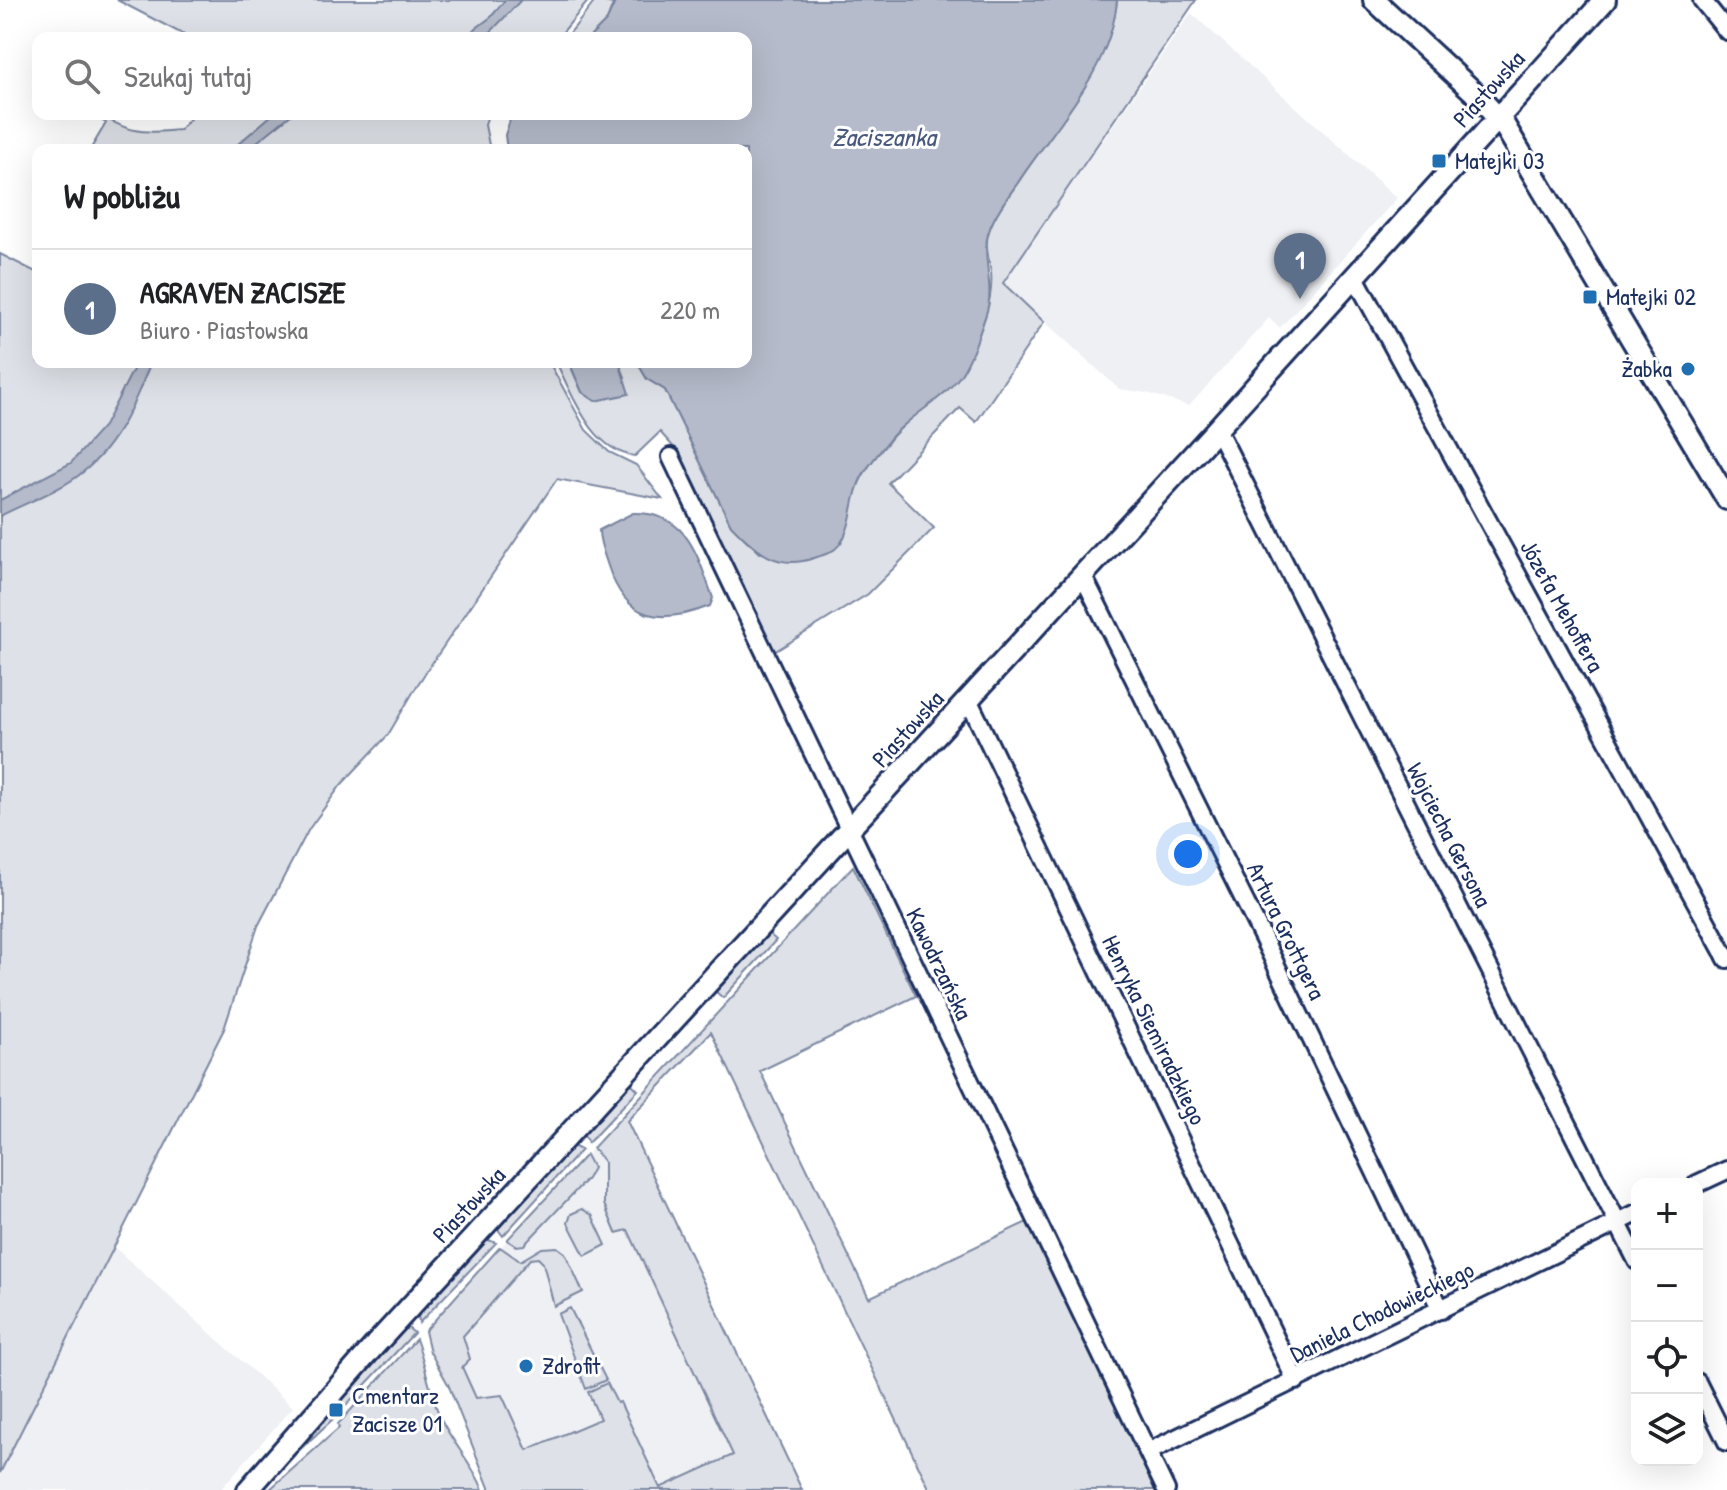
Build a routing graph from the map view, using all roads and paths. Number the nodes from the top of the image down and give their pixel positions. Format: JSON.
{"nodes":[{"id":1,"x":1374,"y":0,"type":"edge"},
{"id":2,"x":1605,"y":0,"type":"edge"},
{"id":3,"x":1702,"y":0,"type":"edge"},
{"id":4,"x":1727,"y":31,"type":"edge"},
{"id":5,"x":1498,"y":118,"type":"junction"},
{"id":6,"x":1355,"y":277,"type":"junction"},
{"id":7,"x":1217,"y":429,"type":"junction"},
{"id":8,"x":671,"y":457,"type":"dead end"},
{"id":9,"x":1727,"y":499,"type":"edge"},
{"id":10,"x":1083,"y":576,"type":"junction"},
{"id":11,"x":969,"y":701,"type":"junction"},
{"id":12,"x":849,"y":832,"type":"junction"},
{"id":13,"x":1727,"y":959,"type":"edge"},
{"id":14,"x":1727,"y":1170,"type":"edge"},
{"id":15,"x":1703,"y":1181,"type":"edge"},
{"id":16,"x":1631,"y":1216,"type":"edge"},
{"id":17,"x":1618,"y":1222,"type":"junction"},
{"id":18,"x":1632,"y":1250,"type":"edge"},
{"id":19,"x":1441,"y":1310,"type":"junction"},
{"id":20,"x":1296,"y":1381,"type":"junction"},
{"id":21,"x":1703,"y":1394,"type":"edge"},
{"id":22,"x":1727,"y":1442,"type":"edge"},
{"id":23,"x":1148,"y":1452,"type":"junction"},
{"id":24,"x":248,"y":1490,"type":"edge"},
{"id":25,"x":1166,"y":1490,"type":"edge"}],
"edges":[{"from":1,"to":5,"type":"street"},
{"from":2,"to":5,"type":"street","name":"Piastowska"},
{"from":3,"to":4,"type":"street"},
{"from":5,"to":6,"type":"street","name":"Piastowska"},
{"from":5,"to":9,"type":"street"},
{"from":6,"to":7,"type":"street","name":"Piastowska"},
{"from":6,"to":13,"type":"street","name":"Józefa Mehoffera"},
{"from":7,"to":10,"type":"street","name":"Piastowska"},
{"from":7,"to":17,"type":"street","name":"Wojciecha Gersona"},
{"from":8,"to":12,"type":"street","name":"Kawodrzańska"},
{"from":10,"to":11,"type":"street","name":"Piastowska"},
{"from":10,"to":19,"type":"street","name":"Artura Grottgera"},
{"from":11,"to":12,"type":"street","name":"Piastowska"},
{"from":11,"to":20,"type":"street","name":"Henryka Siemiradzkiego"},
{"from":12,"to":23,"type":"street","name":"Kawodrzańska"},
{"from":12,"to":24,"type":"street","name":"Piastowska"},
{"from":14,"to":15,"type":"street"},
{"from":16,"to":17,"type":"street","name":"Daniela Chodowieckiego"},
{"from":17,"to":18,"type":"street","name":"Wojciecha Gersona"},
{"from":17,"to":19,"type":"street","name":"Daniela Chodowieckiego"},
{"from":19,"to":20,"type":"street","name":"Daniela Chodowieckiego"},
{"from":20,"to":23,"type":"street","name":"Daniela Chodowieckiego"},
{"from":21,"to":22,"type":"street"},
{"from":23,"to":25,"type":"street","name":"Kawodrzańska"}]}
